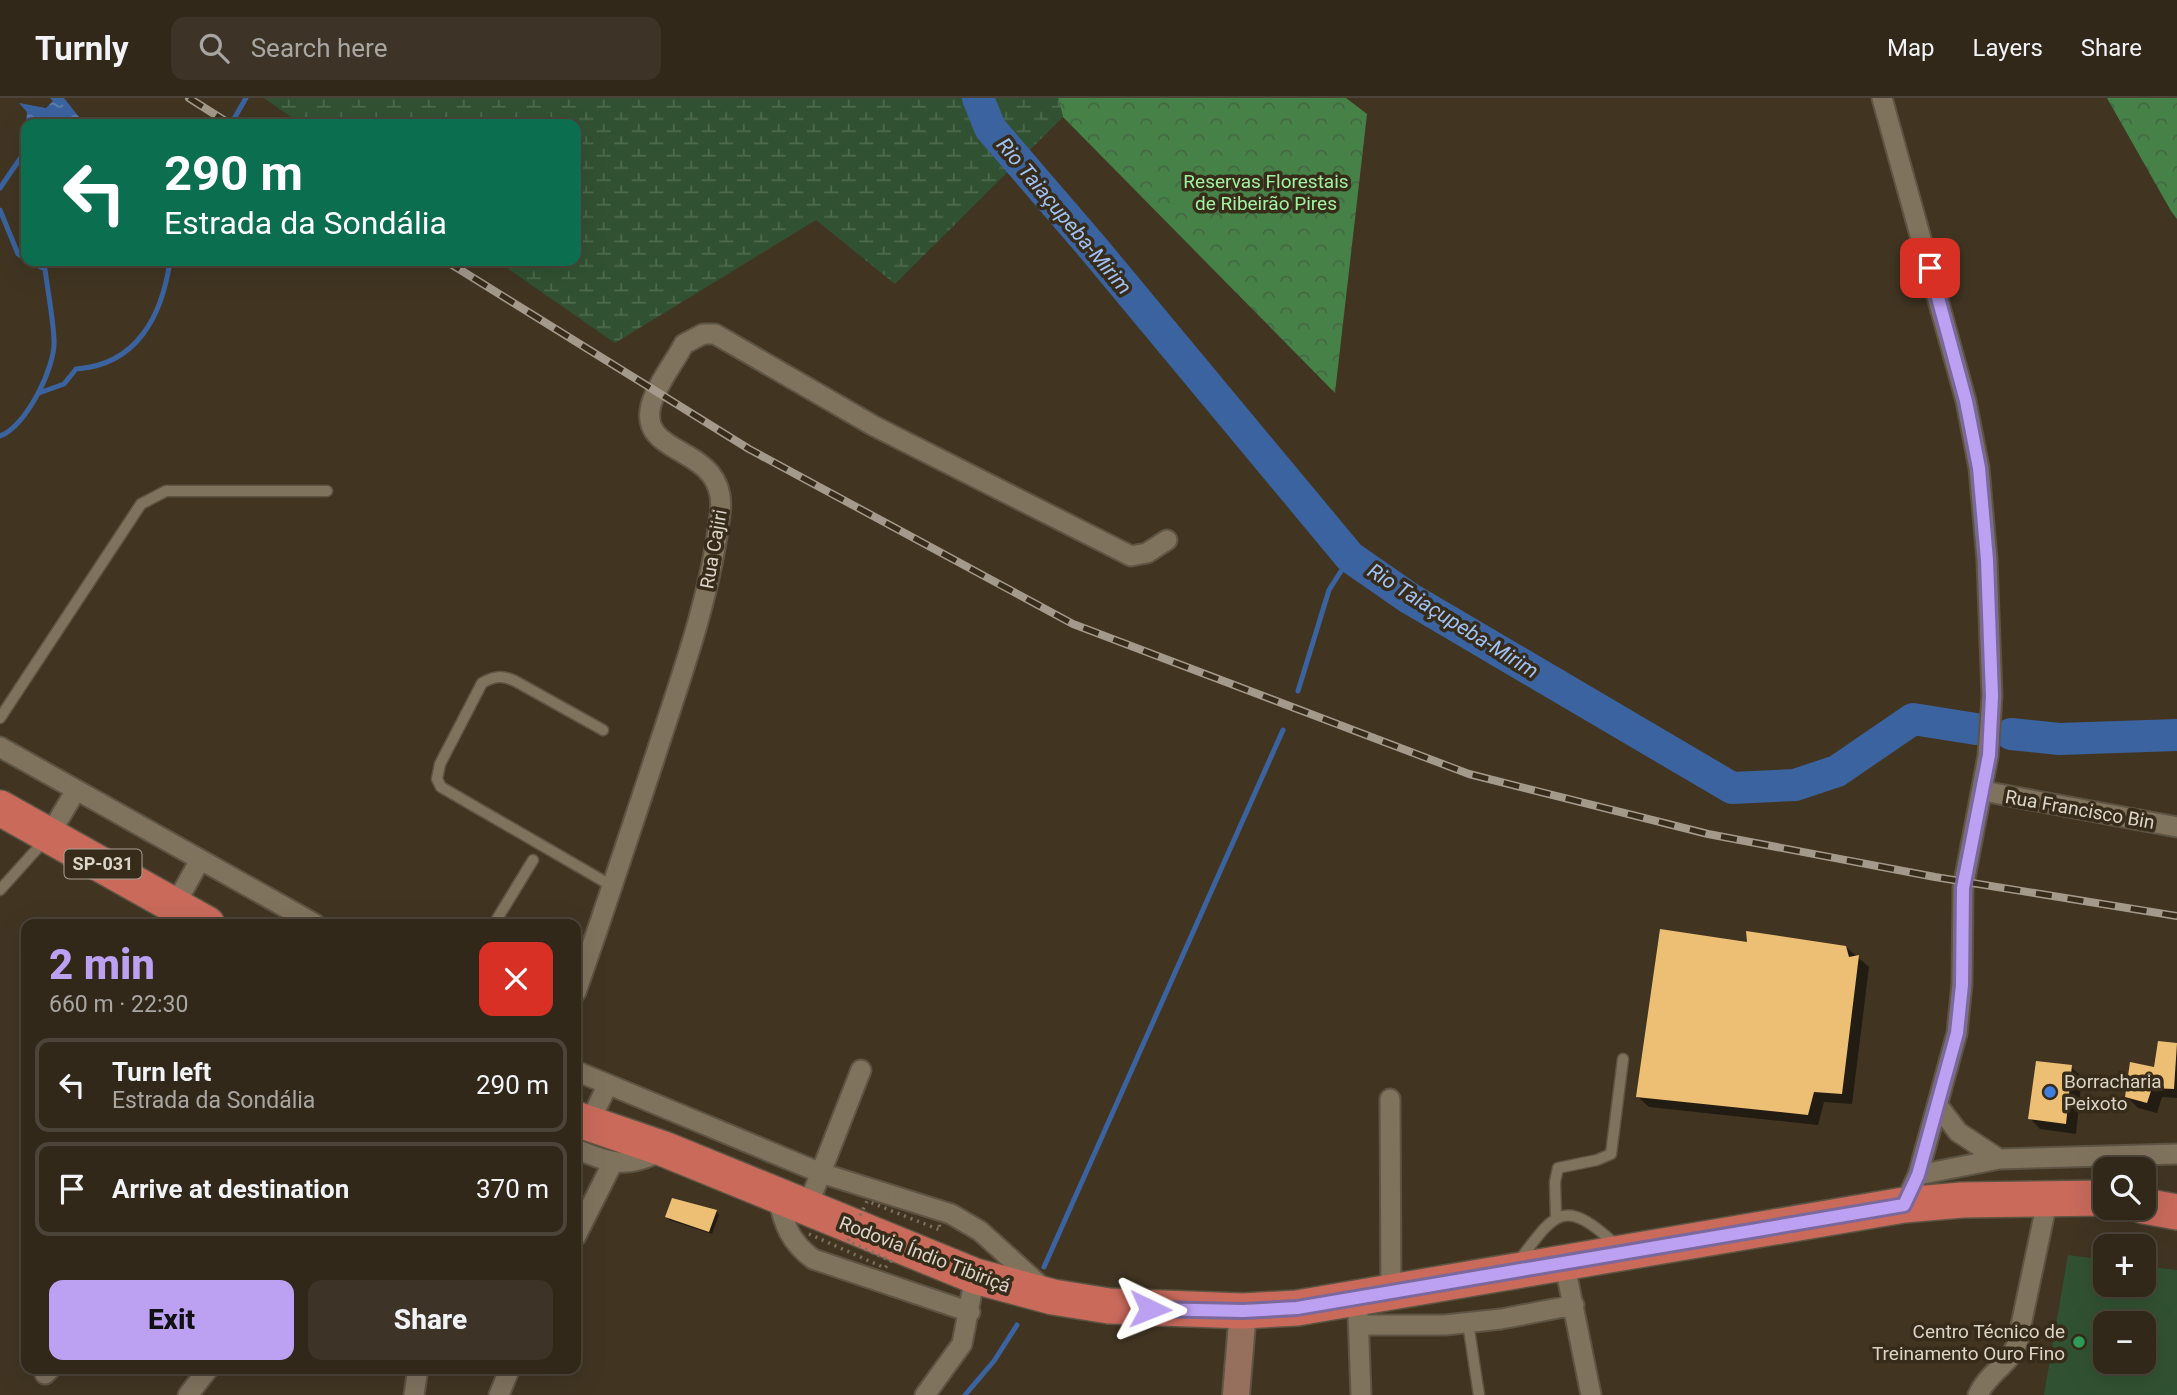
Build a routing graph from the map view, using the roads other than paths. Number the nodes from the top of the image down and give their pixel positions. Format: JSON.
{"nodes":[{"id":1,"x":1882,"y":98,"type":"edge"},
{"id":2,"x":327,"y":491,"type":"dead end"},
{"id":3,"x":1167,"y":540,"type":"dead end"},
{"id":4,"x":0,"y":718,"type":"edge"},
{"id":5,"x":603,"y":730,"type":"dead end"},
{"id":6,"x":0,"y":747,"type":"edge"},
{"id":7,"x":76,"y":790,"type":"junction"},
{"id":8,"x":1983,"y":791,"type":"junction"},
{"id":9,"x":0,"y":808,"type":"edge"},
{"id":10,"x":2177,"y":827,"type":"edge"},
{"id":11,"x":50,"y":834,"type":"junction"},
{"id":12,"x":200,"y":860,"type":"junction"},
{"id":13,"x":533,"y":860,"type":"dead end"},
{"id":14,"x":612,"y":886,"type":"junction"},
{"id":15,"x":0,"y":890,"type":"edge"},
{"id":16,"x":197,"y":919,"type":"edge"},
{"id":17,"x":306,"y":919,"type":"edge"},
{"id":18,"x":498,"y":919,"type":"edge"},
{"id":19,"x":581,"y":977,"type":"edge"},
{"id":20,"x":1623,"y":1059,"type":"dead end"},
{"id":21,"x":861,"y":1070,"type":"dead end"},
{"id":22,"x":581,"y":1085,"type":"edge"},
{"id":23,"x":1391,"y":1099,"type":"dead end"},
{"id":24,"x":588,"y":1105,"type":"edge"},
{"id":25,"x":1938,"y":1107,"type":"junction"},
{"id":26,"x":581,"y":1149,"type":"edge"},
{"id":27,"x":636,"y":1150,"type":"junction"},
{"id":28,"x":2177,"y":1154,"type":"edge"},
{"id":29,"x":1999,"y":1159,"type":"junction"},
{"id":30,"x":821,"y":1173,"type":"junction"},
{"id":31,"x":1911,"y":1190,"type":"junction"},
{"id":32,"x":2177,"y":1191,"type":"edge"},
{"id":33,"x":2156,"y":1194,"type":"edge"},
{"id":34,"x":2048,"y":1197,"type":"junction"},
{"id":35,"x":2093,"y":1198,"type":"edge"},
{"id":36,"x":2156,"y":1208,"type":"edge"},
{"id":37,"x":2177,"y":1212,"type":"edge"},
{"id":38,"x":798,"y":1213,"type":"junction"},
{"id":39,"x":1556,"y":1217,"type":"junction"},
{"id":40,"x":581,"y":1229,"type":"edge"},
{"id":41,"x":1623,"y":1252,"type":"junction"},
{"id":42,"x":1564,"y":1261,"type":"junction"},
{"id":43,"x":1512,"y":1271,"type":"junction"},
{"id":44,"x":975,"y":1276,"type":"junction"},
{"id":45,"x":1391,"y":1293,"type":"junction"},
{"id":46,"x":1053,"y":1297,"type":"junction"},
{"id":47,"x":1574,"y":1305,"type":"junction"},
{"id":48,"x":1243,"y":1311,"type":"junction"},
{"id":49,"x":970,"y":1312,"type":"junction"},
{"id":50,"x":1358,"y":1312,"type":"junction"},
{"id":51,"x":1468,"y":1323,"type":"junction"},
{"id":52,"x":204,"y":1374,"type":"edge"},
{"id":53,"x":417,"y":1374,"type":"edge"},
{"id":54,"x":508,"y":1374,"type":"edge"},
{"id":55,"x":188,"y":1395,"type":"edge"},
{"id":56,"x":414,"y":1395,"type":"edge"},
{"id":57,"x":499,"y":1395,"type":"edge"},
{"id":58,"x":925,"y":1395,"type":"edge"},
{"id":59,"x":1236,"y":1395,"type":"edge"},
{"id":60,"x":1361,"y":1395,"type":"edge"},
{"id":61,"x":1479,"y":1395,"type":"edge"},
{"id":62,"x":1591,"y":1395,"type":"edge"},
{"id":63,"x":1978,"y":1395,"type":"edge"}],
"edges":[{"from":1,"to":8,"type":"street"},
{"from":2,"to":4,"type":"lane"},
{"from":3,"to":14,"type":"street","name":"Rua Cajiri"},
{"from":5,"to":14,"type":"lane"},
{"from":6,"to":7,"type":"street"},
{"from":7,"to":11,"type":"street"},
{"from":7,"to":12,"type":"street"},
{"from":8,"to":10,"type":"street","name":"Rua Francisco Bin"},
{"from":8,"to":25,"type":"street"},
{"from":9,"to":11,"type":"highway","number":"SP-031"},
{"from":11,"to":15,"type":"lane"},
{"from":11,"to":16,"type":"highway","number":"SP-031"},
{"from":12,"to":16,"type":"street"},
{"from":12,"to":17,"type":"street"},
{"from":13,"to":18,"type":"lane"},
{"from":14,"to":19,"type":"street","name":"Rua Cajiri"},
{"from":20,"to":39,"type":"lane"},
{"from":21,"to":30,"type":"street"},
{"from":22,"to":24,"type":"street"},
{"from":23,"to":45,"type":"street"},
{"from":24,"to":27,"type":"highway","name":"Rodovia Índio Tibiriçá"},
{"from":24,"to":30,"type":"street"},
{"from":25,"to":29,"type":"street"},
{"from":25,"to":31,"type":"street"},
{"from":26,"to":27,"type":"street"},
{"from":27,"to":38,"type":"highway","name":"Rodovia Índio Tibiriçá"},
{"from":27,"to":40,"type":"street"},
{"from":28,"to":29,"type":"street","name":"Rodovia Índio Tibiriçá"},
{"from":29,"to":31,"type":"street","name":"Rodovia Índio Tibiriçá"},
{"from":30,"to":38,"type":"street"},
{"from":30,"to":46,"type":"street"},
{"from":31,"to":34,"type":"highway","name":"Rodovia Índio Tibiriçá"},
{"from":31,"to":41,"type":"highway","name":"Rodovia Índio Tibiriçá"},
{"from":32,"to":33,"type":"highway"},
{"from":34,"to":35,"type":"highway","name":"Rodovia Índio Tibiriçá"},
{"from":34,"to":63,"type":"street"},
{"from":36,"to":37,"type":"highway"},
{"from":38,"to":44,"type":"highway","name":"Rodovia Índio Tibiriçá"},
{"from":38,"to":49,"type":"street"},
{"from":39,"to":41,"type":"lane"},
{"from":39,"to":43,"type":"lane"},
{"from":41,"to":42,"type":"highway","name":"Rodovia Índio Tibiriçá"},
{"from":42,"to":43,"type":"highway","name":"Rodovia Índio Tibiriçá"},
{"from":42,"to":47,"type":"street"},
{"from":43,"to":45,"type":"highway","name":"Rodovia Índio Tibiriçá"},
{"from":44,"to":46,"type":"highway","name":"Rodovia Índio Tibiriçá"},
{"from":44,"to":49,"type":"street"},
{"from":45,"to":50,"type":"highway","name":"Rodovia Índio Tibiriçá"},
{"from":46,"to":48,"type":"highway","name":"Rodovia Índio Tibiriçá"},
{"from":47,"to":51,"type":"street"},
{"from":47,"to":62,"type":"street"},
{"from":48,"to":50,"type":"highway","name":"Rodovia Índio Tibiriçá"},
{"from":48,"to":59,"type":"street"},
{"from":49,"to":58,"type":"street"},
{"from":50,"to":51,"type":"street"},
{"from":50,"to":60,"type":"street"},
{"from":51,"to":61,"type":"lane"},
{"from":52,"to":55,"type":"street"},
{"from":53,"to":56,"type":"street"},
{"from":54,"to":57,"type":"street"}]}
